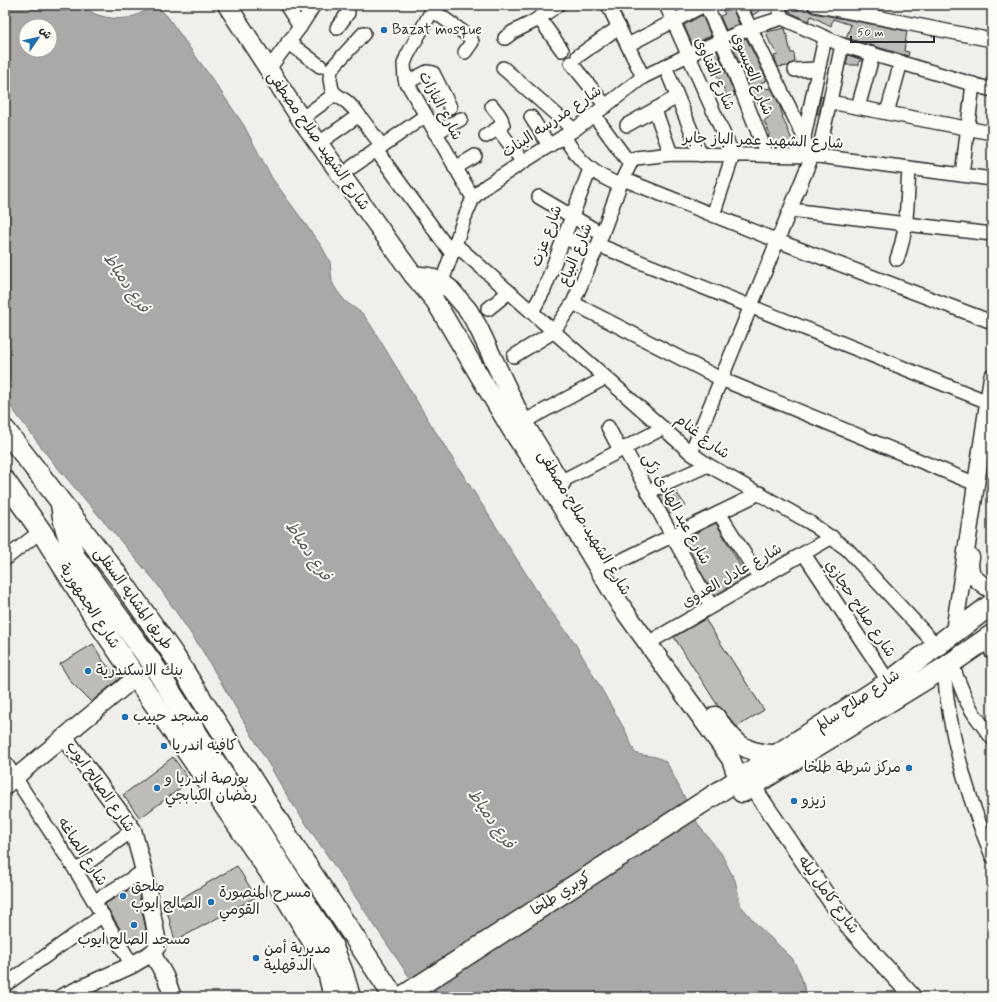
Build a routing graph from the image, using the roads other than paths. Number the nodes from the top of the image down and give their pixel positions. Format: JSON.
{"nodes":[{"id":1,"x":227,"y":5,"type":"edge"},
{"id":2,"x":286,"y":5,"type":"edge"},
{"id":3,"x":314,"y":5,"type":"edge"},
{"id":4,"x":347,"y":5,"type":"edge"},
{"id":5,"x":608,"y":5,"type":"edge"},
{"id":6,"x":666,"y":5,"type":"edge"},
{"id":7,"x":705,"y":5,"type":"edge"},
{"id":8,"x":739,"y":5,"type":"edge"},
{"id":9,"x":778,"y":5,"type":"edge"},
{"id":10,"x":815,"y":5,"type":"edge"},
{"id":11,"x":433,"y":8,"type":"edge"},
{"id":12,"x":549,"y":10,"type":"edge"},
{"id":13,"x":782,"y":18,"type":"junction"},
{"id":14,"x":673,"y":21,"type":"junction"},
{"id":15,"x":300,"y":27,"type":"junction"},
{"id":16,"x":619,"y":27,"type":"junction"},
{"id":17,"x":337,"y":28,"type":"dead end"},
{"id":18,"x":750,"y":28,"type":"junction"},
{"id":19,"x":364,"y":32,"type":"dead end"},
{"id":20,"x":505,"y":38,"type":"dead end"},
{"id":21,"x":825,"y":38,"type":"junction"},
{"id":22,"x":992,"y":40,"type":"edge"},
{"id":23,"x":722,"y":41,"type":"junction"},
{"id":24,"x":288,"y":42,"type":"junction"},
{"id":25,"x":842,"y":45,"type":"junction"},
{"id":26,"x":628,"y":46,"type":"junction"},
{"id":27,"x":562,"y":50,"type":"dead end"},
{"id":28,"x":464,"y":52,"type":"dead end"},
{"id":29,"x":874,"y":54,"type":"junction"},
{"id":30,"x":688,"y":55,"type":"junction"},
{"id":31,"x":901,"y":62,"type":"junction"},
{"id":32,"x":320,"y":66,"type":"dead end"},
{"id":33,"x":665,"y":66,"type":"junction"},
{"id":34,"x":503,"y":68,"type":"dead end"},
{"id":35,"x":818,"y":69,"type":"junction"},
{"id":36,"x":268,"y":70,"type":"junction"},
{"id":37,"x":795,"y":70,"type":"dead end"},
{"id":38,"x":643,"y":77,"type":"junction"},
{"id":39,"x":406,"y":83,"type":"junction"},
{"id":40,"x":973,"y":84,"type":"junction"},
{"id":41,"x":992,"y":90,"type":"edge"},
{"id":42,"x":335,"y":94,"type":"junction"},
{"id":43,"x":677,"y":97,"type":"junction"},
{"id":44,"x":830,"y":102,"type":"junction"},
{"id":45,"x":450,"y":106,"type":"dead end"},
{"id":46,"x":492,"y":106,"type":"dead end"},
{"id":47,"x":606,"y":106,"type":"junction"},
{"id":48,"x":858,"y":107,"type":"junction"},
{"id":49,"x":655,"y":110,"type":"junction"},
{"id":50,"x":888,"y":113,"type":"junction"},
{"id":51,"x":594,"y":115,"type":"junction"},
{"id":52,"x":425,"y":116,"type":"junction"},
{"id":53,"x":531,"y":117,"type":"dead end"},
{"id":54,"x":461,"y":119,"type":"dead end"},
{"id":55,"x":301,"y":120,"type":"junction"},
{"id":56,"x":352,"y":120,"type":"dead end"},
{"id":57,"x":503,"y":125,"type":"junction"},
{"id":58,"x":627,"y":125,"type":"dead end"},
{"id":59,"x":968,"y":128,"type":"junction"},
{"id":60,"x":569,"y":133,"type":"junction"},
{"id":61,"x":992,"y":133,"type":"edge"},
{"id":62,"x":435,"y":134,"type":"junction"},
{"id":63,"x":486,"y":136,"type":"dead end"},
{"id":64,"x":804,"y":137,"type":"junction"},
{"id":65,"x":319,"y":143,"type":"junction"},
{"id":66,"x":550,"y":145,"type":"junction"},
{"id":67,"x":379,"y":148,"type":"junction"},
{"id":68,"x":671,"y":154,"type":"junction"},
{"id":69,"x":701,"y":155,"type":"junction"},
{"id":70,"x":733,"y":155,"type":"junction"},
{"id":71,"x":767,"y":155,"type":"junction"},
{"id":72,"x":475,"y":156,"type":"dead end"},
{"id":73,"x":812,"y":156,"type":"junction"},
{"id":74,"x":523,"y":162,"type":"junction"},
{"id":75,"x":630,"y":164,"type":"junction"},
{"id":76,"x":352,"y":167,"type":"dead end"},
{"id":77,"x":455,"y":168,"type":"junction"},
{"id":78,"x":909,"y":168,"type":"junction"},
{"id":79,"x":590,"y":169,"type":"junction"},
{"id":80,"x":962,"y":175,"type":"junction"},
{"id":81,"x":992,"y":179,"type":"edge"},
{"id":82,"x":622,"y":182,"type":"junction"},
{"id":83,"x":538,"y":197,"type":"dead end"},
{"id":84,"x":473,"y":198,"type":"junction"},
{"id":85,"x":791,"y":210,"type":"junction"},
{"id":86,"x":713,"y":215,"type":"junction"},
{"id":87,"x":571,"y":216,"type":"junction"},
{"id":88,"x":906,"y":224,"type":"junction"},
{"id":89,"x":992,"y":234,"type":"edge"},
{"id":90,"x":564,"y":237,"type":"junction"},
{"id":91,"x":778,"y":241,"type":"junction"},
{"id":92,"x":598,"y":244,"type":"junction"},
{"id":93,"x":453,"y":249,"type":"junction"},
{"id":94,"x":897,"y":259,"type":"dead end"},
{"id":95,"x":413,"y":275,"type":"junction"},
{"id":96,"x":442,"y":283,"type":"junction"},
{"id":97,"x":509,"y":292,"type":"junction"},
{"id":98,"x":435,"y":301,"type":"junction"},
{"id":99,"x":573,"y":303,"type":"junction"},
{"id":100,"x":751,"y":308,"type":"junction"},
{"id":101,"x":488,"y":309,"type":"dead end"},
{"id":102,"x":532,"y":312,"type":"junction"},
{"id":103,"x":992,"y":322,"type":"edge"},
{"id":104,"x":553,"y":332,"type":"junction"},
{"id":105,"x":514,"y":356,"type":"dead end"},
{"id":106,"x":992,"y":377,"type":"edge"},
{"id":107,"x":605,"y":378,"type":"junction"},
{"id":108,"x":721,"y":379,"type":"junction"},
{"id":109,"x":988,"y":402,"type":"junction"},
{"id":110,"x":992,"y":419,"type":"edge"},
{"id":111,"x":523,"y":422,"type":"junction"},
{"id":112,"x":608,"y":427,"type":"dead end"},
{"id":113,"x":663,"y":428,"type":"junction"},
{"id":114,"x":5,"y":430,"type":"edge"},
{"id":115,"x":622,"y":449,"type":"junction"},
{"id":116,"x":691,"y":453,"type":"junction"},
{"id":117,"x":708,"y":465,"type":"junction"},
{"id":118,"x":5,"y":480,"type":"edge"},
{"id":119,"x":560,"y":482,"type":"junction"},
{"id":120,"x":976,"y":484,"type":"junction"},
{"id":121,"x":648,"y":492,"type":"junction"},
{"id":122,"x":760,"y":493,"type":"junction"},
{"id":123,"x":60,"y":502,"type":"junction"},
{"id":124,"x":719,"y":513,"type":"junction"},
{"id":125,"x":41,"y":531,"type":"junction"},
{"id":126,"x":672,"y":536,"type":"junction"},
{"id":127,"x":832,"y":538,"type":"junction"},
{"id":128,"x":804,"y":554,"type":"junction"},
{"id":129,"x":5,"y":559,"type":"edge"},
{"id":130,"x":608,"y":567,"type":"junction"},
{"id":131,"x":760,"y":579,"type":"junction"},
{"id":132,"x":992,"y":591,"type":"edge"},
{"id":133,"x":992,"y":604,"type":"edge"},
{"id":134,"x":711,"y":606,"type":"junction"},
{"id":135,"x":954,"y":632,"type":"junction"},
{"id":136,"x":652,"y":640,"type":"junction"},
{"id":137,"x":991,"y":642,"type":"edge"},
{"id":138,"x":936,"y":646,"type":"junction"},
{"id":139,"x":948,"y":665,"type":"junction"},
{"id":140,"x":136,"y":677,"type":"junction"},
{"id":141,"x":889,"y":682,"type":"junction"},
{"id":142,"x":175,"y":716,"type":"junction"},
{"id":143,"x":65,"y":738,"type":"junction"},
{"id":144,"x":992,"y":738,"type":"edge"},
{"id":145,"x":777,"y":754,"type":"junction"},
{"id":146,"x":5,"y":762,"type":"edge"},
{"id":147,"x":10,"y":782,"type":"edge"},
{"id":148,"x":745,"y":783,"type":"junction"},
{"id":149,"x":723,"y":796,"type":"junction"},
{"id":150,"x":133,"y":830,"type":"junction"},
{"id":151,"x":992,"y":856,"type":"edge"},
{"id":152,"x":76,"y":871,"type":"junction"},
{"id":153,"x":144,"y":871,"type":"junction"},
{"id":154,"x":95,"y":902,"type":"junction"},
{"id":155,"x":103,"y":915,"type":"junction"},
{"id":156,"x":152,"y":953,"type":"junction"},
{"id":157,"x":132,"y":965,"type":"junction"},
{"id":158,"x":5,"y":985,"type":"edge"},
{"id":159,"x":83,"y":993,"type":"edge"},
{"id":160,"x":62,"y":997,"type":"edge"},
{"id":161,"x":173,"y":997,"type":"edge"},
{"id":162,"x":334,"y":997,"type":"edge"},
{"id":163,"x":350,"y":997,"type":"edge"},
{"id":164,"x":394,"y":997,"type":"edge"},
{"id":165,"x":402,"y":997,"type":"edge"},
{"id":166,"x":417,"y":997,"type":"edge"},
{"id":167,"x":913,"y":997,"type":"edge"}],
"edges":[{"from":1,"to":36,"type":"main road","name":"شارع الشهيد صلاح مصطفى"},
{"from":2,"to":15,"type":"street"},
{"from":3,"to":15,"type":"street"},
{"from":4,"to":17,"type":"street"},
{"from":5,"to":16,"type":"street"},
{"from":6,"to":14,"type":"street","name":"شارع القناوى"},
{"from":7,"to":14,"type":"street"},
{"from":7,"to":23,"type":"street","name":"شارع العيسوي"},
{"from":8,"to":18,"type":"street"},
{"from":9,"to":13,"type":"street"},
{"from":10,"to":22,"type":"street"},
{"from":11,"to":28,"type":"street"},
{"from":11,"to":39,"type":"street","name":"شارع البازات"},
{"from":12,"to":20,"type":"street"},
{"from":12,"to":27,"type":"street"},
{"from":13,"to":18,"type":"street","name":"شارع مدرسه البنات"},
{"from":13,"to":21,"type":"street"},
{"from":14,"to":26,"type":"street"},
{"from":14,"to":30,"type":"street","name":"شارع القناوى"},
{"from":15,"to":24,"type":"street"},
{"from":16,"to":26,"type":"street"},
{"from":16,"to":47,"type":"street"},
{"from":18,"to":23,"type":"street","name":"شارع مدرسه البنات"},
{"from":18,"to":64,"type":"street"},
{"from":19,"to":42,"type":"street"},
{"from":21,"to":25,"type":"street"},
{"from":21,"to":35,"type":"street"},
{"from":23,"to":30,"type":"street","name":"شارع مدرسه البنات"},
{"from":23,"to":71,"type":"street","name":"شارع العيسوي"},
{"from":24,"to":32,"type":"street"},
{"from":24,"to":36,"type":"street"},
{"from":25,"to":29,"type":"street"},
{"from":25,"to":44,"type":"street"},
{"from":26,"to":38,"type":"street"},
{"from":29,"to":31,"type":"street"},
{"from":29,"to":48,"type":"street"},
{"from":30,"to":33,"type":"street","name":"شارع مدرسه البنات"},
{"from":30,"to":70,"type":"street","name":"شارع القناوى"},
{"from":31,"to":40,"type":"street"},
{"from":31,"to":50,"type":"street"},
{"from":33,"to":38,"type":"street","name":"شارع مدرسه البنات"},
{"from":33,"to":43,"type":"street"},
{"from":34,"to":60,"type":"street"},
{"from":35,"to":37,"type":"street"},
{"from":35,"to":64,"type":"street"},
{"from":36,"to":55,"type":"main road","name":"شارع الشهيد صلاح مصطفى"},
{"from":38,"to":47,"type":"street","name":"شارع مدرسه البنات"},
{"from":39,"to":45,"type":"street"},
{"from":39,"to":52,"type":"street","name":"شارع البازات"},
{"from":40,"to":41,"type":"street"},
{"from":40,"to":59,"type":"street"},
{"from":42,"to":55,"type":"street"},
{"from":42,"to":67,"type":"street","name":"شارع غنام"},
{"from":43,"to":49,"type":"street"},
{"from":43,"to":69,"type":"street"},
{"from":44,"to":48,"type":"street"},
{"from":44,"to":73,"type":"street"},
{"from":46,"to":57,"type":"street"},
{"from":47,"to":51,"type":"street","name":"شارع مدرسه البنات"},
{"from":48,"to":50,"type":"street"},
{"from":49,"to":58,"type":"street"},
{"from":49,"to":68,"type":"street"},
{"from":50,"to":59,"type":"street"},
{"from":51,"to":60,"type":"street","name":"شارع مدرسه البنات"},
{"from":51,"to":75,"type":"street"},
{"from":52,"to":62,"type":"street","name":"شارع البازات"},
{"from":52,"to":67,"type":"street"},
{"from":53,"to":66,"type":"street"},
{"from":54,"to":62,"type":"street"},
{"from":55,"to":65,"type":"main road","name":"شارع الشهيد صلاح مصطفى"},
{"from":56,"to":65,"type":"street"},
{"from":57,"to":63,"type":"street"},
{"from":57,"to":74,"type":"street"},
{"from":59,"to":61,"type":"street"},
{"from":59,"to":80,"type":"street"},
{"from":60,"to":66,"type":"street","name":"شارع مدرسه البنات"},
{"from":60,"to":79,"type":"street"},
{"from":62,"to":77,"type":"street","name":"شارع البازات"},
{"from":64,"to":73,"type":"street"},
{"from":65,"to":95,"type":"main road","name":"شارع الشهيد صلاح مصطفى"},
{"from":66,"to":74,"type":"street","name":"شارع مدرسه البنات"},
{"from":67,"to":76,"type":"street"},
{"from":67,"to":93,"type":"street","name":"شارع غنام"},
{"from":68,"to":69,"type":"street","name":"شارع الشهيد عمر الباز جابر"},
{"from":68,"to":75,"type":"street","name":"شارع الشهيد عمر الباز جابر"},
{"from":69,"to":70,"type":"street","name":"شارع الشهيد عمر الباز جابر"},
{"from":70,"to":71,"type":"street","name":"شارع الشهيد عمر الباز جابر"},
{"from":70,"to":86,"type":"street"},
{"from":71,"to":73,"type":"street","name":"شارع الشهيد عمر الباز جابر"},
{"from":72,"to":77,"type":"street"},
{"from":73,"to":78,"type":"street","name":"شارع الشهيد عمر الباز جابر"},
{"from":73,"to":85,"type":"street"},
{"from":74,"to":84,"type":"street","name":"شارع مدرسه البنات"},
{"from":75,"to":82,"type":"street","name":"شارع البياع"},
{"from":77,"to":84,"type":"street","name":"شارع البازات"},
{"from":78,"to":80,"type":"street","name":"شارع الشهيد عمر الباز جابر"},
{"from":78,"to":88,"type":"street"},
{"from":79,"to":82,"type":"street"},
{"from":79,"to":87,"type":"street","name":"شارع عزت"},
{"from":80,"to":81,"type":"street","name":"شارع الشهيد عمر الباز جابر"},
{"from":82,"to":86,"type":"street"},
{"from":82,"to":92,"type":"street","name":"شارع البياع"},
{"from":83,"to":87,"type":"street"},
{"from":84,"to":93,"type":"street","name":"شارع مدرسه البنات"},
{"from":85,"to":88,"type":"street"},
{"from":85,"to":91,"type":"street"},
{"from":86,"to":91,"type":"street"},
{"from":87,"to":90,"type":"street","name":"شارع عزت"},
{"from":87,"to":92,"type":"street"},
{"from":88,"to":89,"type":"street"},
{"from":88,"to":94,"type":"street"},
{"from":90,"to":92,"type":"street"},
{"from":90,"to":102,"type":"street","name":"شارع عزت"},
{"from":91,"to":100,"type":"street"},
{"from":91,"to":103,"type":"street"},
{"from":92,"to":99,"type":"street","name":"شارع البياع"},
{"from":92,"to":100,"type":"street"},
{"from":93,"to":96,"type":"street","name":"شارع مدرسه البنات"},
{"from":93,"to":97,"type":"street","name":"شارع غنام"},
{"from":95,"to":96,"type":"main road","name":"شارع الشهيد صلاح مصطفى"},
{"from":95,"to":98,"type":"main road","name":"شارع الشهيد صلاح مصطفى"},
{"from":96,"to":98,"type":"street","name":"شارع مدرسه البنات"},
{"from":96,"to":111,"type":"main road","name":"شارع الشهيد صلاح مصطفى"},
{"from":97,"to":101,"type":"street"},
{"from":97,"to":102,"type":"street","name":"شارع غنام"},
{"from":98,"to":136,"type":"main road","name":"شارع الشهيد صلاح مصطفى"},
{"from":99,"to":104,"type":"street","name":"شارع البياع"},
{"from":99,"to":108,"type":"street"},
{"from":100,"to":108,"type":"street"},
{"from":100,"to":109,"type":"street"},
{"from":102,"to":104,"type":"street","name":"شارع غنام"},
{"from":104,"to":105,"type":"street"},
{"from":104,"to":107,"type":"street","name":"شارع غنام"},
{"from":106,"to":109,"type":"street"},
{"from":107,"to":111,"type":"street"},
{"from":107,"to":113,"type":"street","name":"شارع غنام"},
{"from":108,"to":116,"type":"street"},
{"from":108,"to":120,"type":"street"},
{"from":109,"to":120,"type":"street"},
{"from":110,"to":132,"type":"street"},
{"from":111,"to":119,"type":"main road","name":"شارع الشهيد صلاح مصطفى"},
{"from":112,"to":115,"type":"street","name":"شارع عبد الهادى زكى"},
{"from":113,"to":115,"type":"street"},
{"from":113,"to":116,"type":"street","name":"شارع غنام"},
{"from":114,"to":123,"type":"main road","name":"طريق المشايه السفلى"},
{"from":115,"to":119,"type":"street"},
{"from":115,"to":121,"type":"street","name":"شارع عبد الهادى زكى"},
{"from":116,"to":117,"type":"street","name":"شارع غنام"},
{"from":117,"to":121,"type":"street"},
{"from":117,"to":122,"type":"street","name":"شارع غنام"},
{"from":118,"to":125,"type":"main road","name":"شارع الجمهورية"},
{"from":119,"to":130,"type":"main road","name":"شارع الشهيد صلاح مصطفى"},
{"from":120,"to":135,"type":"street"},
{"from":121,"to":126,"type":"street","name":"شارع عبد الهادى زكى"},
{"from":122,"to":124,"type":"street"},
{"from":122,"to":127,"type":"street","name":"شارع غنام"},
{"from":123,"to":142,"type":"main road"},
{"from":123,"to":164,"type":"main road","name":"طريق المشايه السفلى"},
{"from":124,"to":126,"type":"street"},
{"from":124,"to":131,"type":"street"},
{"from":125,"to":129,"type":"street"},
{"from":125,"to":140,"type":"main road","name":"شارع الجمهورية"},
{"from":126,"to":130,"type":"street"},
{"from":126,"to":134,"type":"street","name":"شارع عبد الهادى زكى"},
{"from":127,"to":128,"type":"street","name":"شارع عادل العدوى"},
{"from":127,"to":138,"type":"street","name":"شارع غنام"},
{"from":128,"to":131,"type":"street","name":"شارع عادل العدوى"},
{"from":128,"to":141,"type":"street","name":"شارع صلاح حجازي"},
{"from":130,"to":136,"type":"main road","name":"شارع الشهيد صلاح مصطفى"},
{"from":131,"to":134,"type":"street","name":"شارع عادل العدوى"},
{"from":133,"to":135,"type":"main road","name":"شارع صلاح سالم"},
{"from":134,"to":136,"type":"street","name":"شارع عادل العدوى"},
{"from":135,"to":138,"type":"main road","name":"شارع صلاح سالم"},
{"from":136,"to":145,"type":"main road","name":"شارع الشهيد صلاح مصطفى"},
{"from":136,"to":148,"type":"main road","name":"شارع الشهيد صلاح مصطفى"},
{"from":137,"to":139,"type":"main road","name":"شارع صلاح سالم"},
{"from":138,"to":141,"type":"main road","name":"شارع صلاح سالم"},
{"from":139,"to":144,"type":"street"},
{"from":139,"to":148,"type":"main road","name":"شارع صلاح سالم"},
{"from":139,"to":151,"type":"street"},
{"from":140,"to":142,"type":"main road","name":"شارع الجمهورية"},
{"from":140,"to":143,"type":"street"},
{"from":141,"to":145,"type":"main road","name":"شارع صلاح سالم"},
{"from":142,"to":162,"type":"main road","name":"شارع الجمهورية"},
{"from":142,"to":163,"type":"main road"},
{"from":143,"to":147,"type":"street"},
{"from":143,"to":150,"type":"street","name":"شارع الصالح ايوب"},
{"from":145,"to":148,"type":"main road","name":"شارع صلاح سالم"},
{"from":146,"to":147,"type":"street","name":"شارع الصاغه"},
{"from":147,"to":152,"type":"street","name":"شارع الصاغه"},
{"from":148,"to":149,"type":"main road","name":"شارع صلاح سالم"},
{"from":148,"to":167,"type":"street","name":"شارع كامل ليله"},
{"from":149,"to":165,"type":"main road","name":"كوبري طلخا"},
{"from":149,"to":166,"type":"main road","name":"كوبري طلخا"},
{"from":150,"to":152,"type":"street"},
{"from":150,"to":153,"type":"street","name":"شارع الصالح ايوب"},
{"from":152,"to":154,"type":"street","name":"شارع الصاغه"},
{"from":153,"to":154,"type":"street"},
{"from":153,"to":156,"type":"street","name":"شارع الصالح ايوب"},
{"from":154,"to":155,"type":"street","name":"شارع الصاغه"},
{"from":155,"to":157,"type":"street","name":"شارع الصاغه"},
{"from":155,"to":158,"type":"street"},
{"from":156,"to":157,"type":"street"},
{"from":156,"to":161,"type":"street"},
{"from":157,"to":159,"type":"street"},
{"from":159,"to":160,"type":"street"}]}
